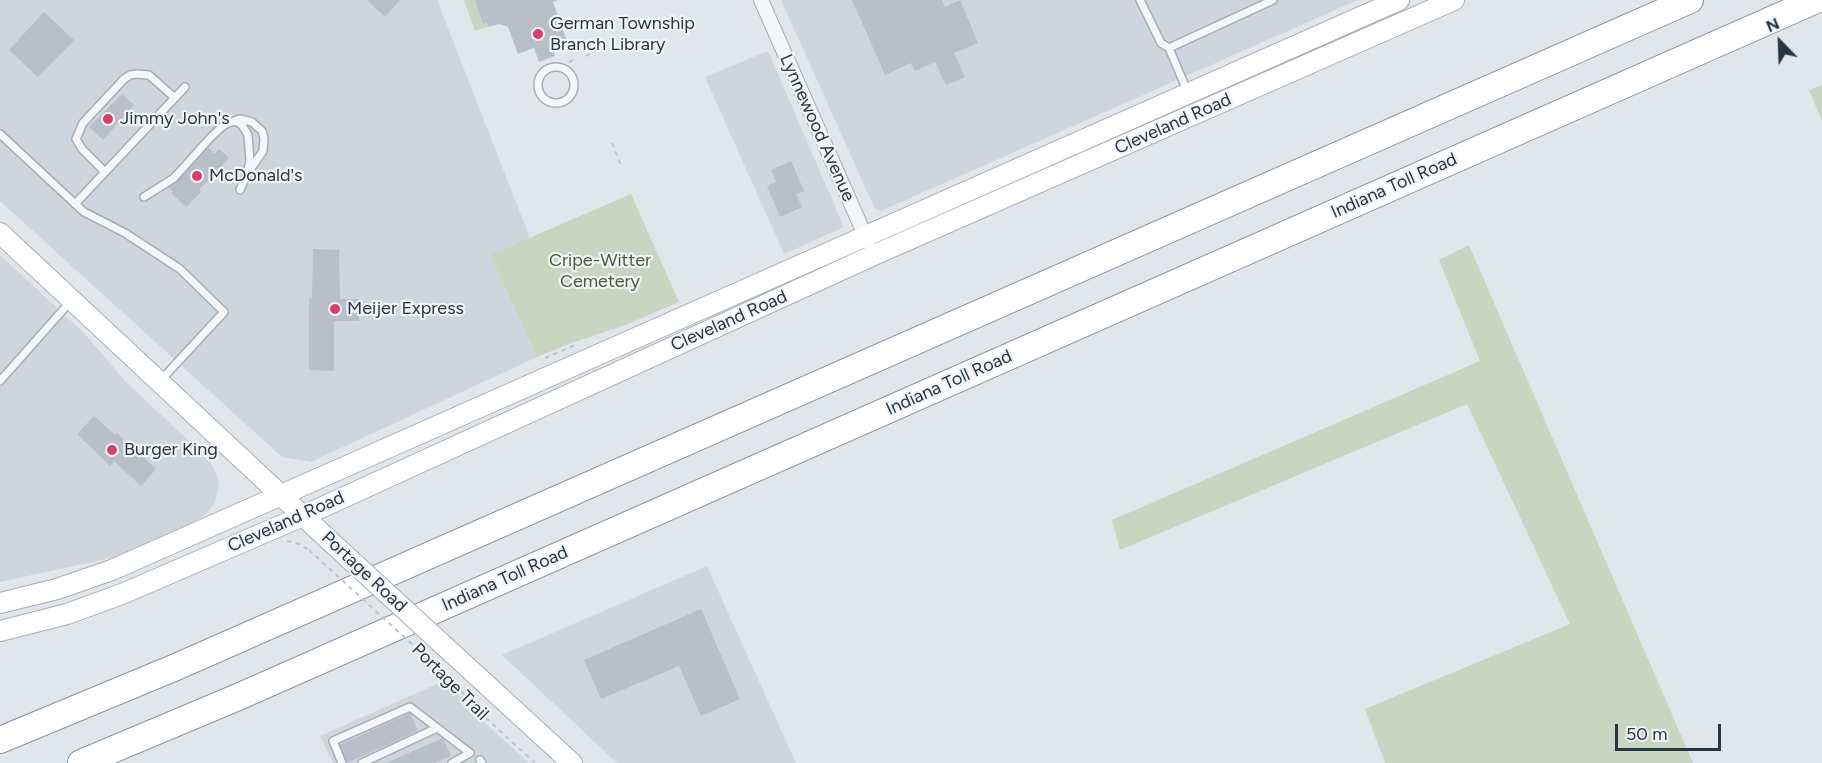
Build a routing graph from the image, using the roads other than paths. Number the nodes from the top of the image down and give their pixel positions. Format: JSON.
{"nodes":[{"id":1,"x":761,"y":0,"type":"edge"},
{"id":2,"x":1140,"y":0,"type":"edge"},
{"id":3,"x":1273,"y":0,"type":"edge"},
{"id":4,"x":1399,"y":0,"type":"edge"},
{"id":5,"x":1454,"y":0,"type":"edge"},
{"id":6,"x":1690,"y":0,"type":"edge"},
{"id":7,"x":1816,"y":0,"type":"edge"},
{"id":8,"x":1378,"y":4,"type":"edge"},
{"id":9,"x":1389,"y":29,"type":"junction"},
{"id":10,"x":1169,"y":48,"type":"junction"},
{"id":11,"x":568,"y":71,"type":"joint"},
{"id":12,"x":185,"y":87,"type":"dead end"},
{"id":13,"x":1188,"y":93,"type":"junction"},
{"id":14,"x":175,"y":98,"type":"junction"},
{"id":15,"x":231,"y":122,"type":"junction"},
{"id":16,"x":0,"y":134,"type":"edge"},
{"id":17,"x":105,"y":172,"type":"junction"},
{"id":18,"x":247,"y":174,"type":"junction"},
{"id":19,"x":240,"y":190,"type":"dead end"},
{"id":20,"x":144,"y":197,"type":"dead end"},
{"id":21,"x":75,"y":204,"type":"junction"},
{"id":22,"x":0,"y":233,"type":"edge"},
{"id":23,"x":865,"y":235,"type":"junction"},
{"id":24,"x":874,"y":255,"type":"junction"},
{"id":25,"x":71,"y":300,"type":"junction"},
{"id":26,"x":0,"y":381,"type":"edge"},
{"id":27,"x":160,"y":382,"type":"junction"},
{"id":28,"x":282,"y":496,"type":"junction"},
{"id":29,"x":303,"y":516,"type":"junction"},
{"id":30,"x":0,"y":603,"type":"edge"},
{"id":31,"x":0,"y":631,"type":"edge"},
{"id":32,"x":437,"y":728,"type":"junction"},
{"id":33,"x":0,"y":740,"type":"edge"},
{"id":34,"x":81,"y":763,"type":"edge"},
{"id":35,"x":342,"y":763,"type":"edge"},
{"id":36,"x":362,"y":763,"type":"edge"},
{"id":37,"x":452,"y":763,"type":"edge"},
{"id":38,"x":572,"y":763,"type":"edge"}],
"edges":[{"from":1,"to":23,"type":"street","name":"Lynnewood Avenue"},
{"from":2,"to":10,"type":"lane"},
{"from":3,"to":10,"type":"lane"},
{"from":4,"to":8,"type":"main road","name":"Cleveland Road"},
{"from":5,"to":9,"type":"main road","name":"Cleveland Road"},
{"from":6,"to":33,"type":"highway"},
{"from":7,"to":34,"type":"highway","name":"Indiana Toll Road"},
{"from":8,"to":9,"type":"street"},
{"from":8,"to":13,"type":"main road","name":"Cleveland Road"},
{"from":9,"to":24,"type":"main road","name":"Cleveland Road"},
{"from":10,"to":13,"type":"lane"},
{"from":11,"to":11,"type":"lane"},
{"from":12,"to":14,"type":"lane"},
{"from":13,"to":23,"type":"main road","name":"Cleveland Road"},
{"from":14,"to":17,"type":"lane"},
{"from":14,"to":17,"type":"lane"},
{"from":15,"to":18,"type":"lane"},
{"from":15,"to":18,"type":"lane"},
{"from":15,"to":20,"type":"lane"},
{"from":16,"to":21,"type":"lane"},
{"from":17,"to":21,"type":"lane"},
{"from":18,"to":19,"type":"lane"},
{"from":21,"to":27,"type":"lane"},
{"from":22,"to":25,"type":"main road","name":"Portage Road"},
{"from":23,"to":24,"type":"street","name":"Lynnewood Avenue"},
{"from":23,"to":28,"type":"main road","name":"Cleveland Road"},
{"from":24,"to":29,"type":"main road","name":"Cleveland Road"},
{"from":25,"to":26,"type":"lane"},
{"from":25,"to":27,"type":"main road","name":"Portage Road"},
{"from":27,"to":28,"type":"main road","name":"Portage Road"},
{"from":28,"to":29,"type":"main road","name":"Portage Road"},
{"from":28,"to":30,"type":"main road","name":"Cleveland Road"},
{"from":29,"to":31,"type":"main road","name":"Cleveland Road"},
{"from":29,"to":38,"type":"main road","name":"Portage Road","bridge":true},
{"from":32,"to":35,"type":"lane"},
{"from":32,"to":36,"type":"lane"},
{"from":32,"to":37,"type":"lane"}]}
